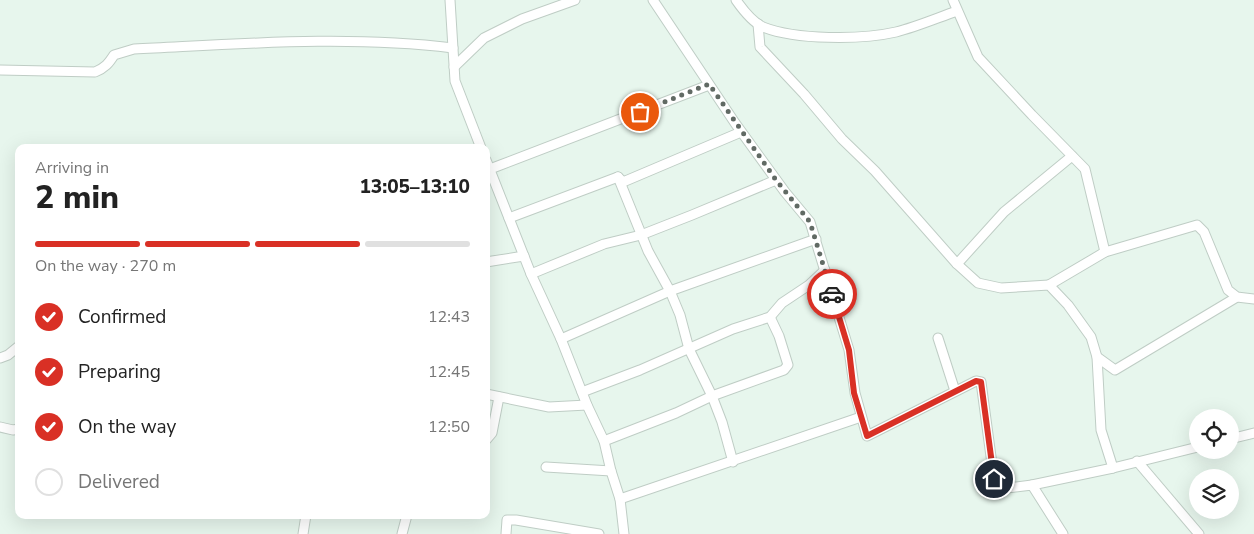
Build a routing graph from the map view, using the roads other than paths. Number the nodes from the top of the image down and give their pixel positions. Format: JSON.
{"nodes":[{"id":1,"x":450,"y":0,"type":"edge"},
{"id":2,"x":575,"y":0,"type":"edge"},
{"id":3,"x":653,"y":0,"type":"edge"},
{"id":4,"x":736,"y":0,"type":"edge"},
{"id":5,"x":953,"y":0,"type":"edge"},
{"id":6,"x":957,"y":11,"type":"junction"},
{"id":7,"x":758,"y":24,"type":"junction"},
{"id":8,"x":453,"y":48,"type":"junction"},
{"id":9,"x":454,"y":66,"type":"junction"},
{"id":10,"x":0,"y":70,"type":"edge"},
{"id":11,"x":709,"y":84,"type":"junction"},
{"id":12,"x":741,"y":132,"type":"junction"},
{"id":13,"x":479,"y":144,"type":"edge"},
{"id":14,"x":1072,"y":156,"type":"junction"},
{"id":15,"x":490,"y":170,"type":"joint"},
{"id":16,"x":618,"y":177,"type":"junction"},
{"id":17,"x":776,"y":180,"type":"junction"},
{"id":18,"x":510,"y":218,"type":"junction"},
{"id":19,"x":641,"y":235,"type":"junction"},
{"id":20,"x":816,"y":239,"type":"junction"},
{"id":21,"x":1105,"y":252,"type":"junction"},
{"id":22,"x":524,"y":256,"type":"junction"},
{"id":23,"x":490,"y":261,"type":"edge"},
{"id":24,"x":957,"y":264,"type":"junction"},
{"id":25,"x":826,"y":270,"type":"junction"},
{"id":26,"x":531,"y":274,"type":"junction"},
{"id":27,"x":1049,"y":285,"type":"junction"},
{"id":28,"x":670,"y":291,"type":"junction"},
{"id":29,"x":1237,"y":297,"type":"junction"},
{"id":30,"x":1254,"y":299,"type":"edge"},
{"id":31,"x":770,"y":317,"type":"junction"},
{"id":32,"x":561,"y":338,"type":"junction"},
{"id":33,"x":938,"y":338,"type":"dead end"},
{"id":34,"x":689,"y":348,"type":"junction"},
{"id":35,"x":15,"y":349,"type":"edge"},
{"id":36,"x":1097,"y":357,"type":"junction"},
{"id":37,"x":0,"y":358,"type":"edge"},
{"id":38,"x":955,"y":391,"type":"junction"},
{"id":39,"x":582,"y":392,"type":"junction"},
{"id":40,"x":490,"y":395,"type":"edge"},
{"id":41,"x":712,"y":396,"type":"junction"},
{"id":42,"x":499,"y":397,"type":"junction"},
{"id":43,"x":587,"y":405,"type":"junction"},
{"id":44,"x":861,"y":417,"type":"junction"},
{"id":45,"x":0,"y":427,"type":"edge"},
{"id":46,"x":15,"y":430,"type":"edge"},
{"id":47,"x":1254,"y":433,"type":"edge"},
{"id":48,"x":490,"y":435,"type":"edge"},
{"id":49,"x":1239,"y":437,"type":"edge"},
{"id":50,"x":604,"y":441,"type":"junction"},
{"id":51,"x":1189,"y":449,"type":"edge"},
{"id":52,"x":1137,"y":461,"type":"junction"},
{"id":53,"x":733,"y":462,"type":"junction"},
{"id":54,"x":546,"y":467,"type":"dead end"},
{"id":55,"x":1113,"y":468,"type":"junction"},
{"id":56,"x":611,"y":471,"type":"junction"},
{"id":57,"x":1032,"y":485,"type":"junction"},
{"id":58,"x":620,"y":498,"type":"junction"},
{"id":59,"x":305,"y":519,"type":"edge"},
{"id":60,"x":406,"y":519,"type":"edge"},
{"id":61,"x":303,"y":534,"type":"edge"},
{"id":62,"x":402,"y":534,"type":"edge"},
{"id":63,"x":506,"y":534,"type":"edge"},
{"id":64,"x":599,"y":534,"type":"edge"},
{"id":65,"x":624,"y":534,"type":"edge"},
{"id":66,"x":1063,"y":534,"type":"edge"},
{"id":67,"x":1199,"y":534,"type":"edge"}],
"edges":[{"from":1,"to":8,"type":"street"},
{"from":2,"to":9,"type":"street"},
{"from":3,"to":11,"type":"street"},
{"from":4,"to":7,"type":"street"},
{"from":5,"to":6,"type":"street"},
{"from":6,"to":7,"type":"street"},
{"from":6,"to":14,"type":"street"},
{"from":7,"to":24,"type":"street"},
{"from":8,"to":9,"type":"street"},
{"from":8,"to":10,"type":"street"},
{"from":9,"to":13,"type":"street"},
{"from":11,"to":12,"type":"street"},
{"from":11,"to":15,"type":"street"},
{"from":12,"to":16,"type":"street"},
{"from":12,"to":17,"type":"street"},
{"from":14,"to":21,"type":"street"},
{"from":14,"to":24,"type":"street"},
{"from":15,"to":18,"type":"street"},
{"from":16,"to":18,"type":"street"},
{"from":16,"to":19,"type":"street"},
{"from":17,"to":19,"type":"street"},
{"from":17,"to":20,"type":"street"},
{"from":18,"to":22,"type":"street"},
{"from":19,"to":26,"type":"street"},
{"from":19,"to":28,"type":"street"},
{"from":20,"to":25,"type":"street"},
{"from":20,"to":28,"type":"street"},
{"from":21,"to":27,"type":"street"},
{"from":21,"to":29,"type":"street"},
{"from":22,"to":23,"type":"street"},
{"from":22,"to":26,"type":"street"},
{"from":24,"to":27,"type":"street"},
{"from":25,"to":31,"type":"street"},
{"from":25,"to":44,"type":"street"},
{"from":26,"to":32,"type":"street"},
{"from":27,"to":36,"type":"street"},
{"from":28,"to":32,"type":"street"},
{"from":28,"to":34,"type":"street"},
{"from":29,"to":30,"type":"street"},
{"from":29,"to":36,"type":"street"},
{"from":31,"to":34,"type":"street"},
{"from":31,"to":41,"type":"street"},
{"from":32,"to":39,"type":"street"},
{"from":33,"to":38,"type":"street"},
{"from":34,"to":39,"type":"street"},
{"from":34,"to":41,"type":"street"},
{"from":35,"to":37,"type":"street"},
{"from":36,"to":55,"type":"street"},
{"from":38,"to":44,"type":"street"},
{"from":38,"to":57,"type":"street"},
{"from":39,"to":43,"type":"street"},
{"from":40,"to":42,"type":"street"},
{"from":41,"to":50,"type":"street"},
{"from":41,"to":53,"type":"street"},
{"from":42,"to":43,"type":"street"},
{"from":42,"to":48,"type":"street"},
{"from":43,"to":50,"type":"street"},
{"from":44,"to":53,"type":"street"},
{"from":45,"to":46,"type":"street"},
{"from":47,"to":49,"type":"street"},
{"from":50,"to":56,"type":"street"},
{"from":51,"to":52,"type":"street"},
{"from":52,"to":55,"type":"street"},
{"from":52,"to":67,"type":"street"},
{"from":53,"to":58,"type":"street"},
{"from":54,"to":56,"type":"street"},
{"from":55,"to":57,"type":"street"},
{"from":56,"to":58,"type":"street"},
{"from":57,"to":66,"type":"street"},
{"from":58,"to":65,"type":"street"},
{"from":59,"to":61,"type":"street"},
{"from":60,"to":62,"type":"street"},
{"from":63,"to":64,"type":"street"}]}
